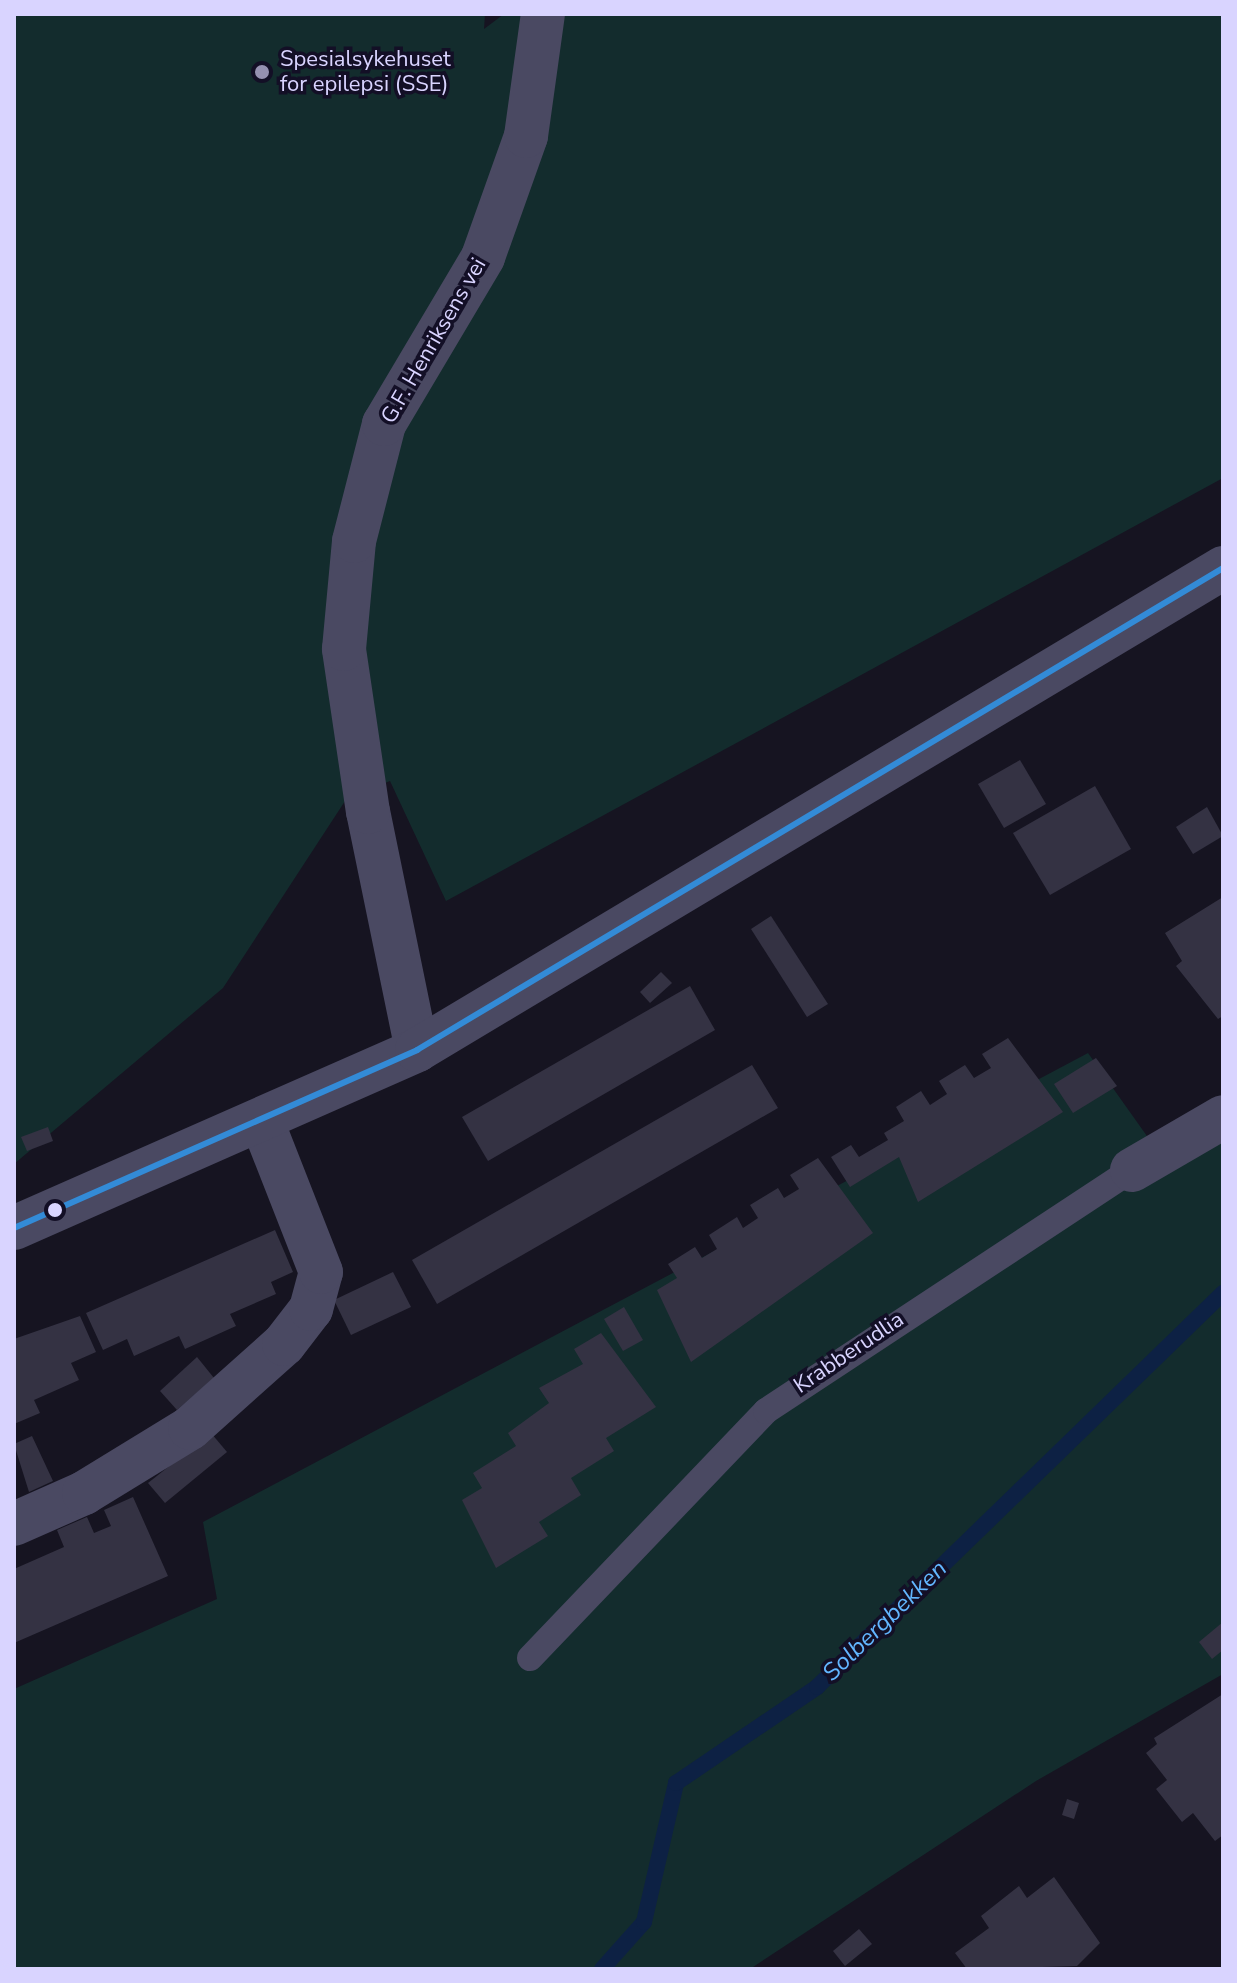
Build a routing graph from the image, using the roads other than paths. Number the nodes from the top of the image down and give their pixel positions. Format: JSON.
{"nodes":[{"id":1,"x":543,"y":14,"type":"edge"},
{"id":2,"x":1223,"y":568,"type":"edge"},
{"id":3,"x":417,"y":1050,"type":"junction"},
{"id":4,"x":1223,"y":1117,"type":"edge"},
{"id":5,"x":263,"y":1124,"type":"junction"},
{"id":6,"x":1132,"y":1170,"type":"joint"},
{"id":7,"x":14,"y":1228,"type":"edge"},
{"id":8,"x":14,"y":1524,"type":"edge"},
{"id":9,"x":530,"y":1658,"type":"dead end"}],
"edges":[{"from":1,"to":3,"type":"street","name":"G.F. Henriksens vei"},
{"from":2,"to":3,"type":"street"},
{"from":3,"to":5,"type":"street"},
{"from":4,"to":6,"type":"street","name":"Krabberudlia"},
{"from":5,"to":7,"type":"street"},
{"from":5,"to":8,"type":"street"},
{"from":6,"to":9,"type":"lane","name":"Krabberudlia"}]}
